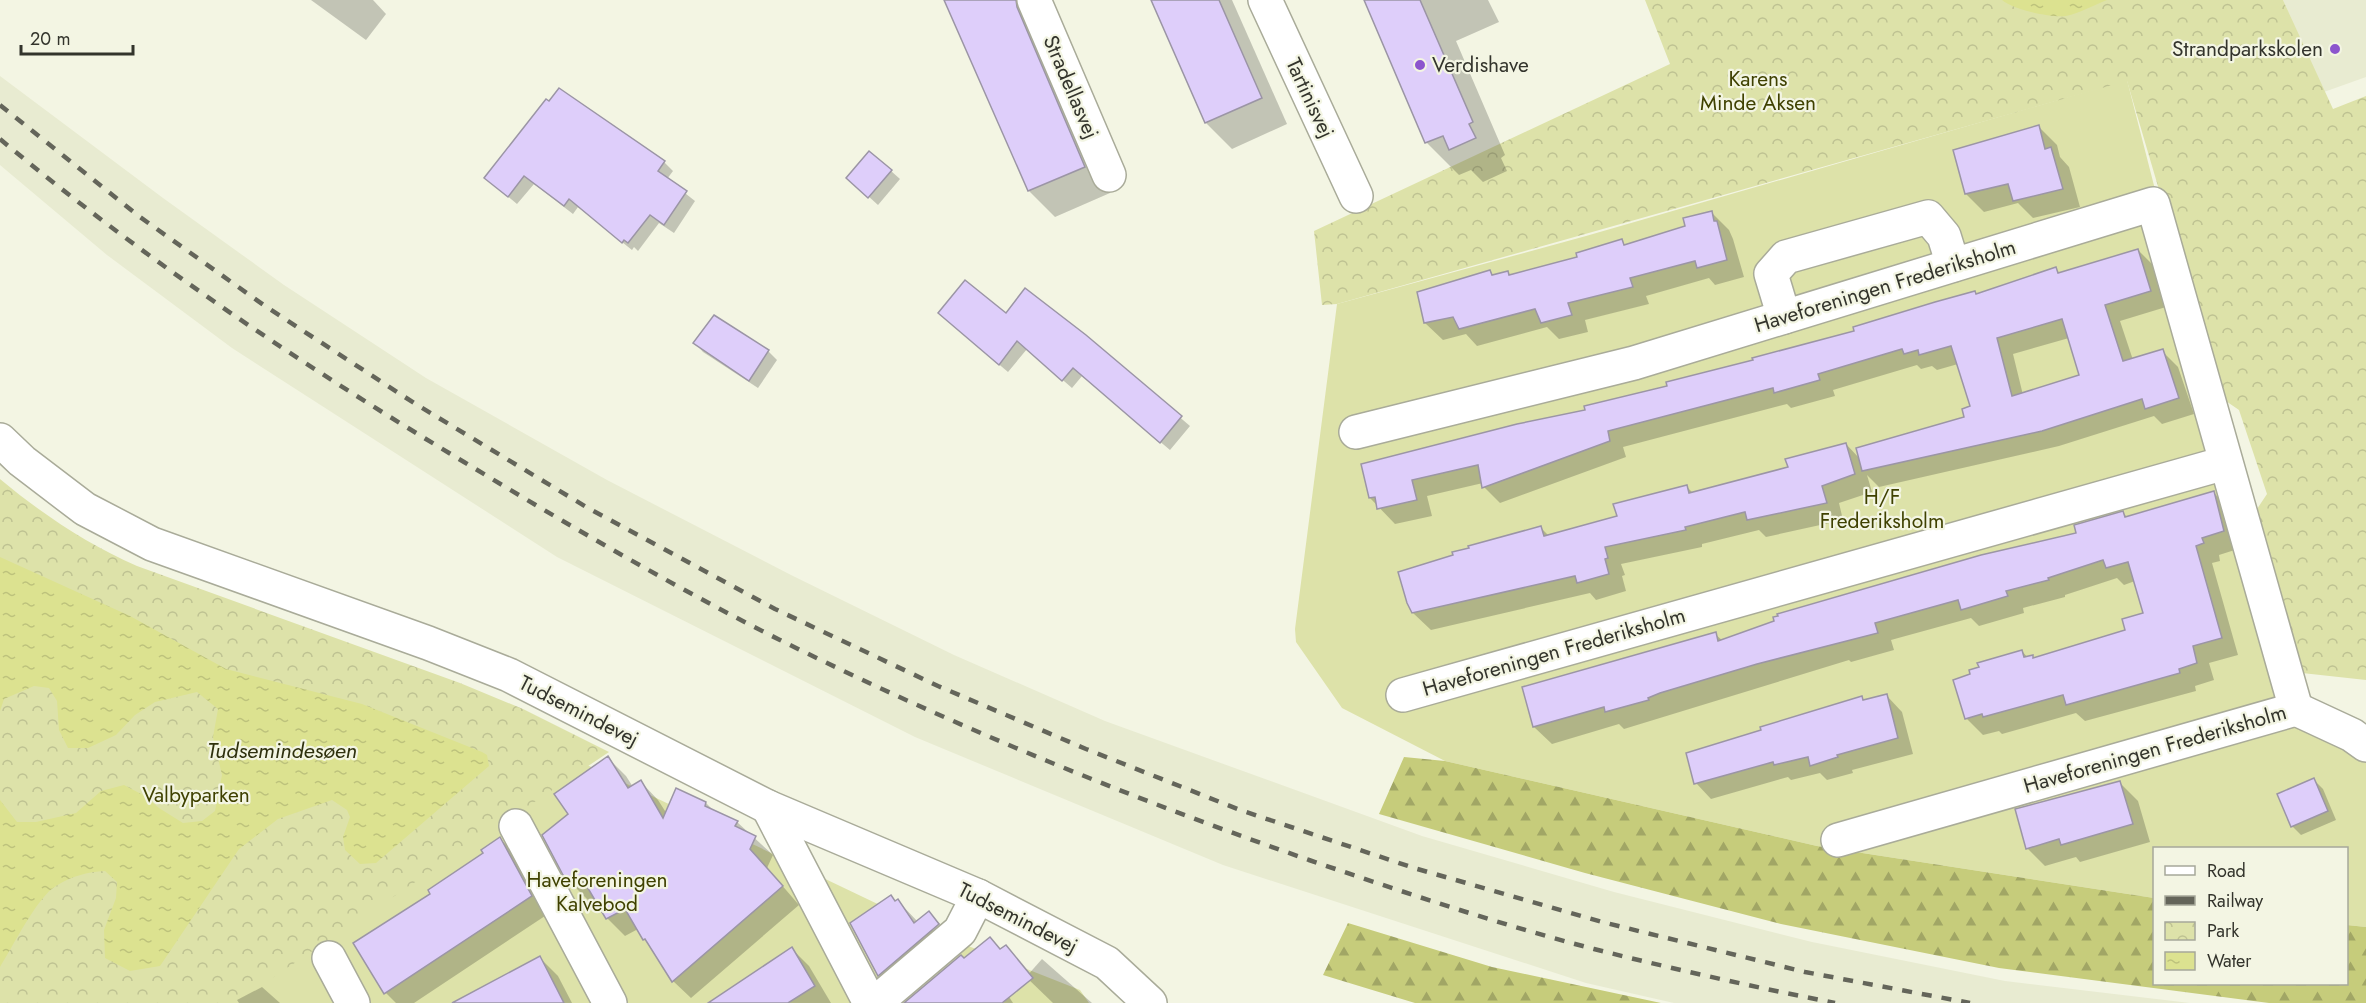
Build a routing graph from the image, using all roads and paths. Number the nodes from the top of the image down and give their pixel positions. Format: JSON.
{"nodes":[{"id":1,"x":1034,"y":0,"type":"edge"},
{"id":2,"x":1265,"y":0,"type":"edge"},
{"id":3,"x":1109,"y":175,"type":"dead end"},
{"id":4,"x":1356,"y":196,"type":"dead end"},
{"id":5,"x":1953,"y":265,"type":"junction"},
{"id":6,"x":1784,"y":317,"type":"junction"},
{"id":7,"x":1356,"y":432,"type":"dead end"},
{"id":8,"x":0,"y":440,"type":"edge"},
{"id":9,"x":2225,"y":463,"type":"junction"},
{"id":10,"x":1403,"y":695,"type":"dead end"},
{"id":11,"x":2296,"y":709,"type":"junction"},
{"id":12,"x":2366,"y":745,"type":"edge"},
{"id":13,"x":768,"y":807,"type":"junction"},
{"id":14,"x":516,"y":826,"type":"dead end"},
{"id":15,"x":1838,"y":840,"type":"dead end"},
{"id":16,"x":978,"y":896,"type":"junction"},
{"id":17,"x":329,"y":958,"type":"dead end"},
{"id":18,"x":353,"y":1003,"type":"edge"},
{"id":19,"x":610,"y":1003,"type":"edge"},
{"id":20,"x":870,"y":1003,"type":"edge"},
{"id":21,"x":875,"y":1003,"type":"edge"},
{"id":22,"x":1150,"y":1003,"type":"edge"}],
"edges":[{"from":1,"to":3,"type":"street","name":"Stradellasvej"},
{"from":2,"to":4,"type":"street","name":"Tartinisvej"},
{"from":5,"to":6,"type":"street","name":"Haveforeningen Frederiksholm"},
{"from":5,"to":6,"type":"street"},
{"from":5,"to":9,"type":"street","name":"Haveforeningen Frederiksholm"},
{"from":6,"to":7,"type":"street","name":"Haveforeningen Frederiksholm"},
{"from":8,"to":13,"type":"street","name":"Tudsemindevej"},
{"from":9,"to":10,"type":"street","name":"Haveforeningen Frederiksholm"},
{"from":9,"to":11,"type":"street","name":"Haveforeningen Frederiksholm"},
{"from":11,"to":12,"type":"street"},
{"from":11,"to":15,"type":"street","name":"Haveforeningen Frederiksholm"},
{"from":13,"to":16,"type":"street","name":"Tudsemindevej"},
{"from":13,"to":20,"type":"street"},
{"from":14,"to":19,"type":"street"},
{"from":16,"to":21,"type":"street"},
{"from":16,"to":22,"type":"street","name":"Tudsemindevej"},
{"from":17,"to":18,"type":"street"}]}
